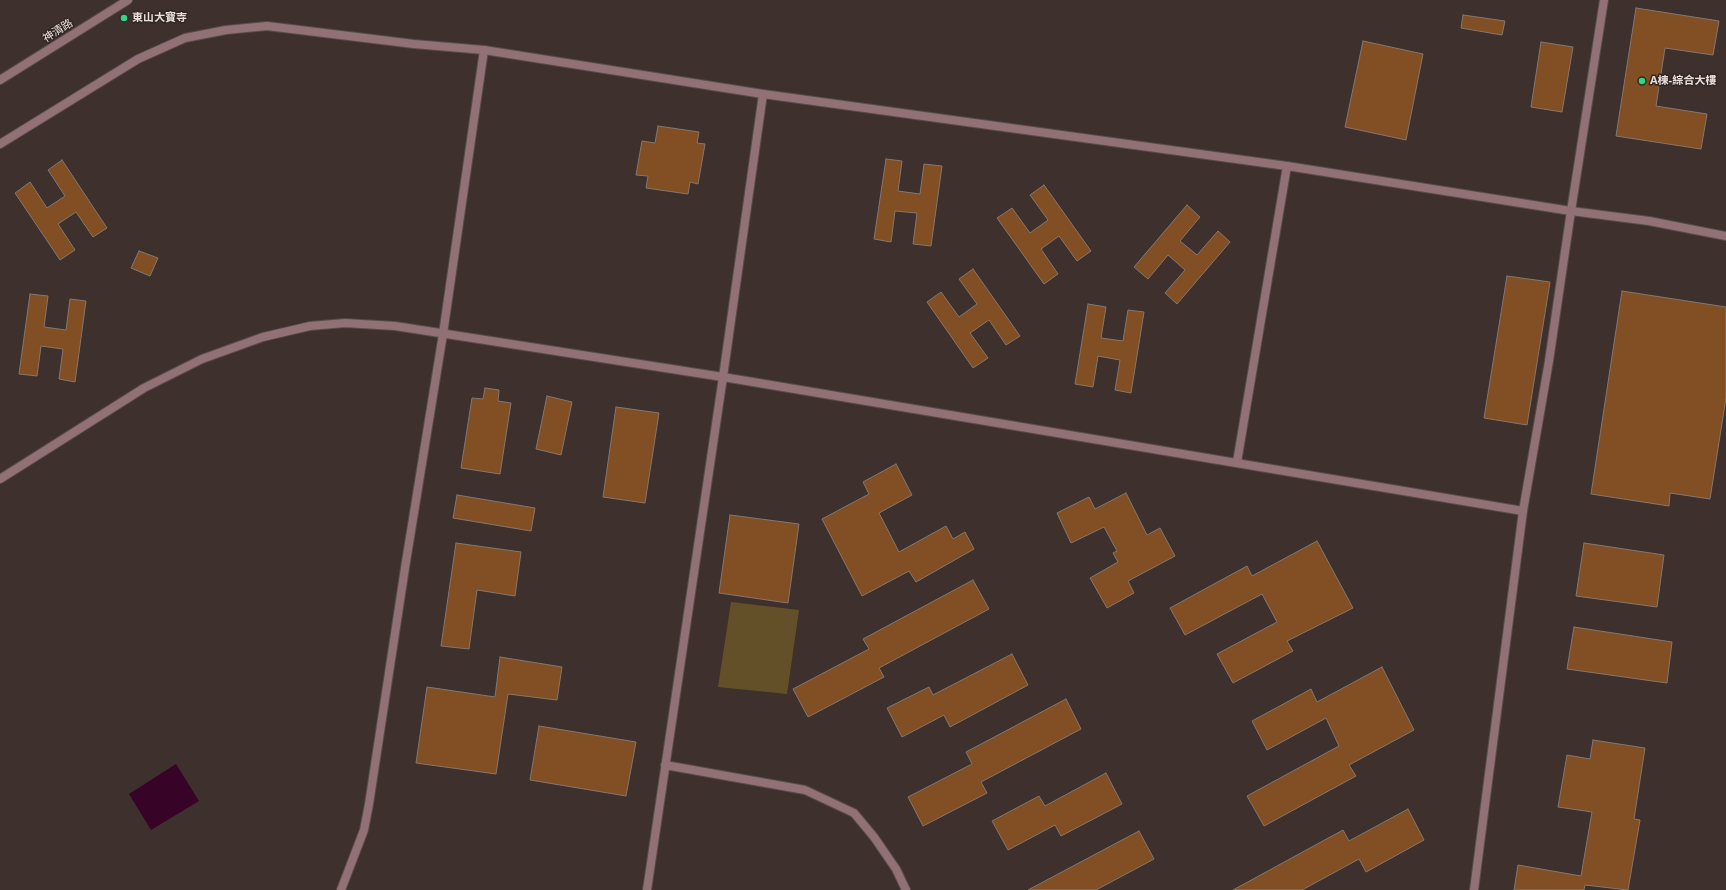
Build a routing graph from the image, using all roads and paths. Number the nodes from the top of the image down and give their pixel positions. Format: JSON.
{"nodes":[{"id":1,"x":128,"y":0,"type":"edge"},
{"id":2,"x":1604,"y":0,"type":"edge"},
{"id":3,"x":484,"y":50,"type":"junction"},
{"id":4,"x":0,"y":80,"type":"edge"},
{"id":5,"x":763,"y":94,"type":"junction"},
{"id":6,"x":0,"y":144,"type":"edge"},
{"id":7,"x":1287,"y":166,"type":"junction"},
{"id":8,"x":1570,"y":211,"type":"junction"},
{"id":9,"x":1726,"y":236,"type":"edge"},
{"id":10,"x":443,"y":334,"type":"junction"},
{"id":11,"x":723,"y":377,"type":"junction"},
{"id":12,"x":1237,"y":462,"type":"junction"},
{"id":13,"x":0,"y":479,"type":"edge"},
{"id":14,"x":1523,"y":511,"type":"junction"},
{"id":15,"x":665,"y":765,"type":"junction"},
{"id":16,"x":341,"y":890,"type":"edge"},
{"id":17,"x":647,"y":890,"type":"edge"},
{"id":18,"x":906,"y":890,"type":"edge"},
{"id":19,"x":1474,"y":890,"type":"edge"}],
"edges":[{"from":1,"to":4,"type":"street","name":"神清路"},
{"from":2,"to":8,"type":"street"},
{"from":3,"to":5,"type":"street"},
{"from":3,"to":6,"type":"street"},
{"from":3,"to":10,"type":"street"},
{"from":5,"to":7,"type":"street"},
{"from":5,"to":11,"type":"street"},
{"from":7,"to":8,"type":"street"},
{"from":7,"to":12,"type":"street"},
{"from":8,"to":9,"type":"street"},
{"from":8,"to":14,"type":"street"},
{"from":10,"to":11,"type":"street"},
{"from":10,"to":13,"type":"street"},
{"from":10,"to":16,"type":"street"},
{"from":11,"to":12,"type":"street"},
{"from":11,"to":15,"type":"street"},
{"from":12,"to":14,"type":"street"},
{"from":14,"to":19,"type":"street"},
{"from":15,"to":17,"type":"street"},
{"from":15,"to":18,"type":"street"}]}
